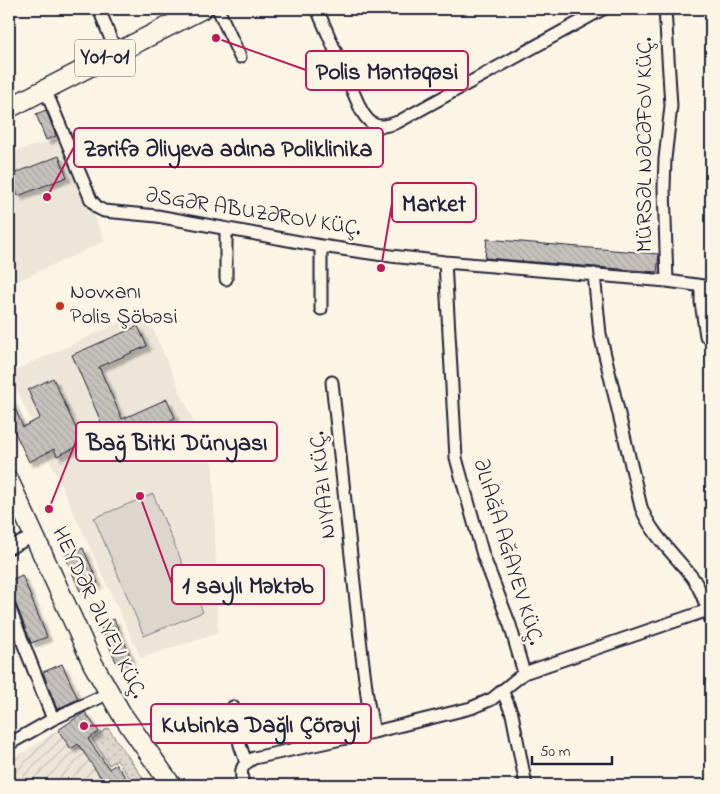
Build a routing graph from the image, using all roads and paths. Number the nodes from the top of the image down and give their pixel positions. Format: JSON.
{"nodes":[{"id":1,"x":99,"y":9,"type":"edge"},
{"id":2,"x":202,"y":9,"type":"edge"},
{"id":3,"x":218,"y":9,"type":"edge"},
{"id":4,"x":317,"y":9,"type":"edge"},
{"id":5,"x":603,"y":9,"type":"edge"},
{"id":6,"x":665,"y":9,"type":"edge"},
{"id":7,"x":116,"y":52,"type":"junction"},
{"id":8,"x":240,"y":57,"type":"dead end"},
{"id":9,"x":45,"y":89,"type":"junction"},
{"id":10,"x":9,"y":108,"type":"edge"},
{"id":11,"x":226,"y":230,"type":"junction"},
{"id":12,"x":321,"y":246,"type":"junction"},
{"id":13,"x":445,"y":262,"type":"junction"},
{"id":14,"x":594,"y":274,"type":"junction"},
{"id":15,"x":226,"y":279,"type":"dead end"},
{"id":16,"x":666,"y":281,"type":"junction"},
{"id":17,"x":706,"y":286,"type":"edge"},
{"id":18,"x":321,"y":309,"type":"dead end"},
{"id":19,"x":706,"y":336,"type":"dead end"},
{"id":20,"x":332,"y":382,"type":"dead end"},
{"id":21,"x":9,"y":481,"type":"edge"},
{"id":22,"x":9,"y":503,"type":"edge"},
{"id":23,"x":23,"y":541,"type":"edge"},
{"id":24,"x":9,"y":607,"type":"edge"},
{"id":25,"x":710,"y":613,"type":"edge"},
{"id":26,"x":524,"y":673,"type":"junction"},
{"id":27,"x":502,"y":690,"type":"junction"},
{"id":28,"x":105,"y":695,"type":"junction"},
{"id":29,"x":234,"y":707,"type":"dead end"},
{"id":30,"x":53,"y":720,"type":"junction"},
{"id":31,"x":374,"y":732,"type":"junction"},
{"id":32,"x":9,"y":744,"type":"edge"},
{"id":33,"x":246,"y":762,"type":"junction"},
{"id":34,"x":160,"y":785,"type":"edge"},
{"id":35,"x":171,"y":785,"type":"edge"},
{"id":36,"x":243,"y":785,"type":"edge"},
{"id":37,"x":526,"y":785,"type":"edge"}],
"edges":[{"from":1,"to":7,"type":"street"},
{"from":2,"to":7,"type":"main road","number":"Y01-01"},
{"from":3,"to":8,"type":"street"},
{"from":4,"to":5,"type":"street"},
{"from":6,"to":16,"type":"street","name":"MÜRSƏL NƏCƏFOV KÜÇ."},
{"from":7,"to":9,"type":"main road","number":"Y01-01"},
{"from":9,"to":10,"type":"main road","number":"Y01-01"},
{"from":9,"to":11,"type":"street","name":"ƏSGƏR ABUZƏROV KÜÇ."},
{"from":11,"to":12,"type":"street","name":"ƏSGƏR ABUZƏROV KÜÇ."},
{"from":11,"to":15,"type":"street"},
{"from":12,"to":13,"type":"street","name":"ƏSGƏR ABUZƏROV KÜÇ."},
{"from":12,"to":18,"type":"street"},
{"from":13,"to":14,"type":"street","name":"ƏSGƏR ABUZƏROV KÜÇ."},
{"from":13,"to":26,"type":"street","name":"ƏLIAĞA AĞAYEV KÜÇ."},
{"from":14,"to":16,"type":"street","name":"ƏSGƏR ABUZƏROV KÜÇ."},
{"from":14,"to":25,"type":"street"},
{"from":16,"to":17,"type":"street","name":"ƏSGƏR ABUZƏROV KÜÇ."},
{"from":17,"to":19,"type":"street"},
{"from":20,"to":31,"type":"street","name":"NIYAZI KÜÇ."},
{"from":21,"to":23,"type":"main road","name":"HEYDƏR ƏLIYEV KÜÇ."},
{"from":22,"to":23,"type":"main road","name":"HEYDƏR ƏLIYEV KÜÇ."},
{"from":23,"to":28,"type":"main road","name":"HEYDƏR ƏLIYEV KÜÇ."},
{"from":24,"to":30,"type":"street"},
{"from":25,"to":26,"type":"street"},
{"from":26,"to":27,"type":"street"},
{"from":27,"to":31,"type":"street"},
{"from":27,"to":37,"type":"street"},
{"from":28,"to":30,"type":"street"},
{"from":28,"to":34,"type":"main road","name":"HEYDƏR ƏLIYEV KÜÇ."},
{"from":28,"to":35,"type":"main road","name":"HEYDƏR ƏLIYEV KÜÇ."},
{"from":29,"to":33,"type":"street"},
{"from":30,"to":32,"type":"street"},
{"from":31,"to":33,"type":"street"},
{"from":33,"to":36,"type":"street"}]}
